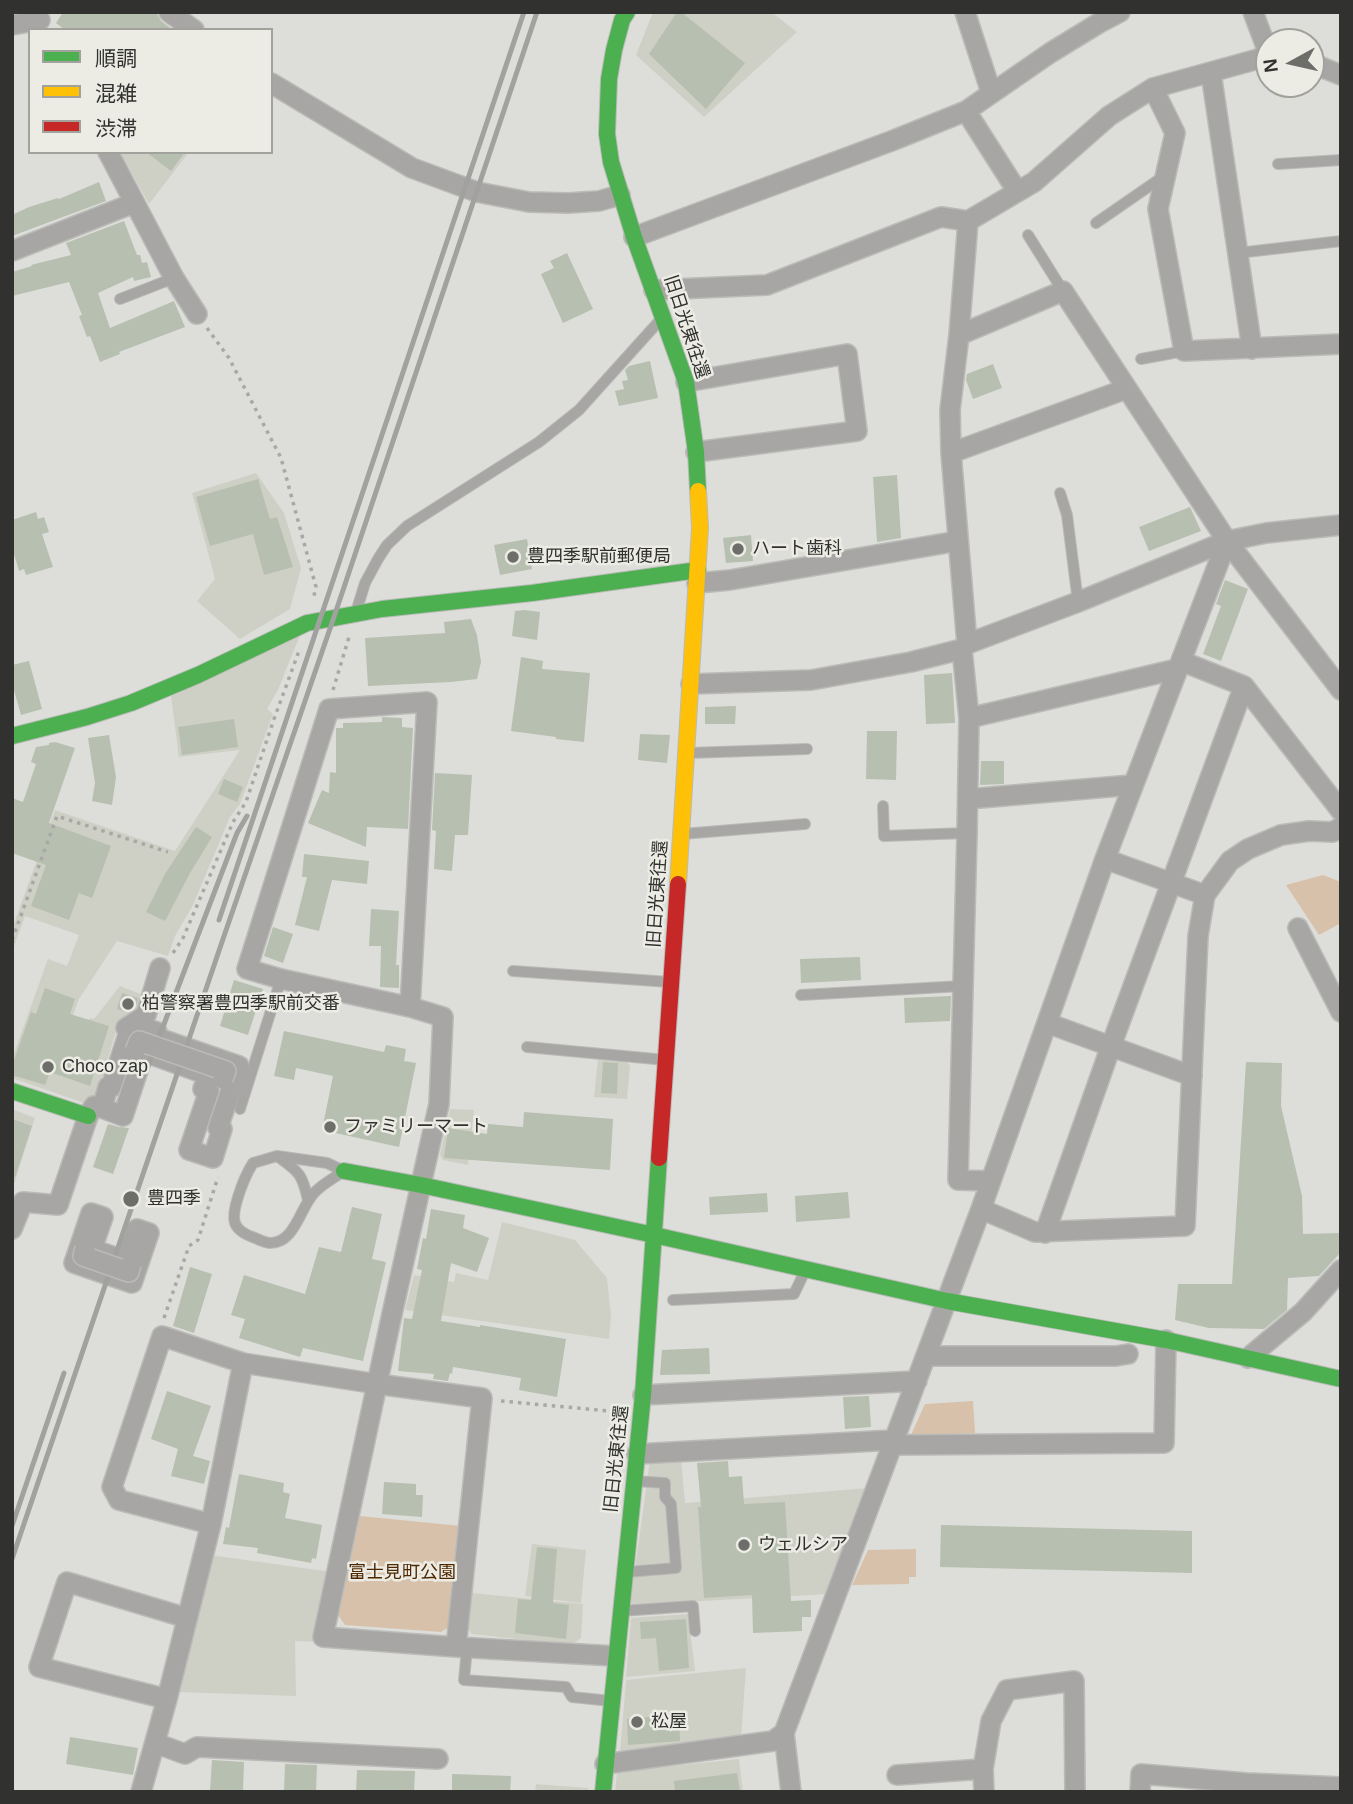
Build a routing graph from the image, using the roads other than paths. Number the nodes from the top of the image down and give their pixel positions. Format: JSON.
{"nodes":[{"id":1,"x":169,"y":12,"type":"edge"},
{"id":2,"x":627,"y":12,"type":"edge"},
{"id":3,"x":965,"y":12,"type":"edge"},
{"id":4,"x":1120,"y":12,"type":"edge"},
{"id":5,"x":41,"y":21,"type":"edge"},
{"id":6,"x":12,"y":25,"type":"edge"},
{"id":7,"x":191,"y":28,"type":"edge"},
{"id":8,"x":1255,"y":60,"type":"edge"},
{"id":9,"x":1211,"y":73,"type":"junction"},
{"id":10,"x":273,"y":84,"type":"edge"},
{"id":11,"x":1153,"y":88,"type":"junction"},
{"id":12,"x":991,"y":92,"type":"junction"},
{"id":13,"x":966,"y":111,"type":"junction"},
{"id":14,"x":109,"y":154,"type":"edge"},
{"id":15,"x":1341,"y":160,"type":"edge"},
{"id":16,"x":1278,"y":164,"type":"dead end"},
{"id":17,"x":1164,"y":176,"type":"junction"},
{"id":18,"x":1017,"y":191,"type":"junction"},
{"id":19,"x":620,"y":195,"type":"junction"},
{"id":20,"x":134,"y":203,"type":"junction"},
{"id":21,"x":968,"y":220,"type":"junction"},
{"id":22,"x":1096,"y":223,"type":"dead end"},
{"id":23,"x":1028,"y":235,"type":"dead end"},
{"id":24,"x":634,"y":237,"type":"junction"},
{"id":25,"x":1341,"y":241,"type":"edge"},
{"id":26,"x":12,"y":251,"type":"edge"},
{"id":27,"x":1238,"y":253,"type":"junction"},
{"id":28,"x":174,"y":278,"type":"junction"},
{"id":29,"x":654,"y":290,"type":"junction"},
{"id":30,"x":1063,"y":291,"type":"junction"},
{"id":31,"x":120,"y":299,"type":"dead end"},
{"id":32,"x":197,"y":314,"type":"road end"},
{"id":33,"x":663,"y":317,"type":"junction"},
{"id":34,"x":959,"y":335,"type":"junction"},
{"id":35,"x":1341,"y":344,"type":"edge"},
{"id":36,"x":1252,"y":348,"type":"junction"},
{"id":37,"x":1184,"y":351,"type":"junction"},
{"id":38,"x":1141,"y":359,"type":"dead end"},
{"id":39,"x":686,"y":382,"type":"junction"},
{"id":40,"x":1126,"y":389,"type":"junction"},
{"id":41,"x":696,"y":452,"type":"junction"},
{"id":42,"x":951,"y":453,"type":"junction"},
{"id":43,"x":1060,"y":493,"type":"dead end"},
{"id":44,"x":1341,"y":525,"type":"edge"},
{"id":45,"x":958,"y":541,"type":"junction"},
{"id":46,"x":1227,"y":541,"type":"junction"},
{"id":47,"x":698,"y":577,"type":"junction"},
{"id":48,"x":1078,"y":602,"type":"junction"},
{"id":49,"x":356,"y":613,"type":"junction"},
{"id":50,"x":965,"y":646,"type":"junction"},
{"id":51,"x":1179,"y":665,"type":"junction"},
{"id":52,"x":691,"y":684,"type":"junction"},
{"id":53,"x":1244,"y":686,"type":"junction"},
{"id":54,"x":1341,"y":690,"type":"edge"},
{"id":55,"x":969,"y":718,"type":"junction"},
{"id":56,"x":12,"y":736,"type":"edge"},
{"id":57,"x":807,"y":749,"type":"dead end"},
{"id":58,"x":687,"y":753,"type":"junction"},
{"id":59,"x":1132,"y":785,"type":"junction"},
{"id":60,"x":968,"y":799,"type":"junction"},
{"id":61,"x":883,"y":806,"type":"dead end"},
{"id":62,"x":1341,"y":811,"type":"edge"},
{"id":63,"x":805,"y":824,"type":"dead end"},
{"id":64,"x":1341,"y":827,"type":"edge"},
{"id":65,"x":681,"y":834,"type":"junction"},
{"id":66,"x":967,"y":834,"type":"junction"},
{"id":67,"x":1105,"y":859,"type":"junction"},
{"id":68,"x":1172,"y":883,"type":"junction"},
{"id":69,"x":1205,"y":895,"type":"junction"},
{"id":70,"x":1298,"y":928,"type":"dead end"},
{"id":71,"x":160,"y":968,"type":"road end"},
{"id":72,"x":513,"y":971,"type":"dead end"},
{"id":73,"x":281,"y":979,"type":"junction"},
{"id":74,"x":671,"y":982,"type":"junction"},
{"id":75,"x":963,"y":986,"type":"junction"},
{"id":76,"x":801,"y":995,"type":"dead end"},
{"id":77,"x":410,"y":1007,"type":"junction"},
{"id":78,"x":1341,"y":1012,"type":"edge"},
{"id":79,"x":1047,"y":1023,"type":"junction"},
{"id":80,"x":527,"y":1046,"type":"dead end"},
{"id":81,"x":1111,"y":1046,"type":"junction"},
{"id":82,"x":135,"y":1051,"type":"dead end"},
{"id":83,"x":666,"y":1060,"type":"junction"},
{"id":84,"x":1192,"y":1076,"type":"junction"},
{"id":85,"x":223,"y":1079,"type":"dead end"},
{"id":86,"x":12,"y":1091,"type":"edge"},
{"id":87,"x":240,"y":1109,"type":"dead end"},
{"id":88,"x":88,"y":1116,"type":"junction"},
{"id":89,"x":123,"y":1116,"type":"joint"},
{"id":90,"x":277,"y":1156,"type":"junction"},
{"id":91,"x":344,"y":1171,"type":"junction"},
{"id":92,"x":991,"y":1181,"type":"junction"},
{"id":93,"x":421,"y":1185,"type":"junction"},
{"id":94,"x":308,"y":1199,"type":"junction"},
{"id":95,"x":981,"y":1209,"type":"junction"},
{"id":96,"x":12,"y":1229,"type":"edge"},
{"id":97,"x":149,"y":1233,"type":"joint"},
{"id":98,"x":1045,"y":1233,"type":"junction"},
{"id":99,"x":654,"y":1235,"type":"junction"},
{"id":100,"x":85,"y":1248,"type":"dead end"},
{"id":101,"x":131,"y":1264,"type":"dead end"},
{"id":102,"x":806,"y":1268,"type":"junction"},
{"id":103,"x":1341,"y":1270,"type":"edge"},
{"id":104,"x":673,"y":1300,"type":"dead end"},
{"id":105,"x":947,"y":1300,"type":"junction"},
{"id":106,"x":1166,"y":1340,"type":"junction"},
{"id":107,"x":1128,"y":1354,"type":"dead end"},
{"id":108,"x":926,"y":1356,"type":"junction"},
{"id":109,"x":1248,"y":1358,"type":"junction"},
{"id":110,"x":243,"y":1363,"type":"junction"},
{"id":111,"x":1341,"y":1379,"type":"edge"},
{"id":112,"x":917,"y":1381,"type":"junction"},
{"id":113,"x":377,"y":1384,"type":"junction"},
{"id":114,"x":643,"y":1395,"type":"junction"},
{"id":115,"x":892,"y":1442,"type":"junction"},
{"id":116,"x":637,"y":1454,"type":"junction"},
{"id":117,"x":634,"y":1481,"type":"junction"},
{"id":118,"x":211,"y":1524,"type":"junction"},
{"id":119,"x":625,"y":1573,"type":"junction"},
{"id":120,"x":621,"y":1611,"type":"junction"},
{"id":121,"x":187,"y":1618,"type":"junction"},
{"id":122,"x":695,"y":1631,"type":"dead end"},
{"id":123,"x":461,"y":1647,"type":"junction"},
{"id":124,"x":615,"y":1656,"type":"junction"},
{"id":125,"x":167,"y":1699,"type":"junction"},
{"id":126,"x":611,"y":1700,"type":"junction"},
{"id":127,"x":784,"y":1733,"type":"junction"},
{"id":128,"x":155,"y":1743,"type":"junction"},
{"id":129,"x":438,"y":1759,"type":"dead end"},
{"id":130,"x":606,"y":1764,"type":"junction"},
{"id":131,"x":983,"y":1769,"type":"junction"},
{"id":132,"x":897,"y":1775,"type":"dead end"},
{"id":133,"x":1246,"y":1787,"type":"edge"},
{"id":134,"x":1341,"y":1787,"type":"edge"},
{"id":135,"x":141,"y":1792,"type":"edge"},
{"id":136,"x":603,"y":1792,"type":"edge"},
{"id":137,"x":792,"y":1792,"type":"edge"},
{"id":138,"x":984,"y":1792,"type":"edge"},
{"id":139,"x":1075,"y":1792,"type":"edge"},
{"id":140,"x":1140,"y":1792,"type":"edge"}],
"edges":[{"from":1,"to":7,"type":"street"},
{"from":2,"to":19,"type":"street","name":"旧日光東往還"},
{"from":3,"to":12,"type":"street"},
{"from":4,"to":12,"type":"street"},
{"from":5,"to":6,"type":"street"},
{"from":8,"to":9,"type":"street"},
{"from":9,"to":11,"type":"street"},
{"from":9,"to":27,"type":"street"},
{"from":10,"to":19,"type":"street"},
{"from":11,"to":17,"type":"street"},
{"from":11,"to":18,"type":"street"},
{"from":12,"to":13,"type":"street"},
{"from":13,"to":18,"type":"street"},
{"from":13,"to":24,"type":"street"},
{"from":14,"to":20,"type":"street"},
{"from":15,"to":16,"type":"lane"},
{"from":17,"to":22,"type":"lane"},
{"from":17,"to":37,"type":"street"},
{"from":18,"to":21,"type":"street"},
{"from":19,"to":24,"type":"street","name":"旧日光東往還"},
{"from":20,"to":26,"type":"street"},
{"from":20,"to":28,"type":"street"},
{"from":21,"to":29,"type":"street"},
{"from":21,"to":34,"type":"street"},
{"from":23,"to":30,"type":"lane"},
{"from":24,"to":29,"type":"street","name":"旧日光東往還"},
{"from":25,"to":27,"type":"lane"},
{"from":27,"to":36,"type":"street"},
{"from":28,"to":31,"type":"lane"},
{"from":28,"to":32,"type":"street"},
{"from":29,"to":33,"type":"street","name":"旧日光東往還"},
{"from":30,"to":34,"type":"street"},
{"from":30,"to":40,"type":"street"},
{"from":33,"to":39,"type":"street","name":"旧日光東往還"},
{"from":33,"to":49,"type":"lane"},
{"from":34,"to":42,"type":"street"},
{"from":35,"to":36,"type":"street"},
{"from":36,"to":37,"type":"street"},
{"from":37,"to":38,"type":"lane"},
{"from":39,"to":41,"type":"street","name":"旧日光東往還"},
{"from":39,"to":41,"type":"street"},
{"from":40,"to":42,"type":"street"},
{"from":40,"to":46,"type":"street"},
{"from":41,"to":47,"type":"street","name":"旧日光東往還"},
{"from":42,"to":45,"type":"street"},
{"from":43,"to":48,"type":"lane"},
{"from":44,"to":46,"type":"street"},
{"from":45,"to":47,"type":"street"},
{"from":45,"to":50,"type":"street"},
{"from":46,"to":48,"type":"street"},
{"from":46,"to":51,"type":"street"},
{"from":46,"to":54,"type":"street"},
{"from":47,"to":49,"type":"street"},
{"from":47,"to":52,"type":"street","name":"旧日光東往還"},
{"from":48,"to":50,"type":"street"},
{"from":49,"to":56,"type":"street"},
{"from":50,"to":52,"type":"street"},
{"from":50,"to":55,"type":"street"},
{"from":51,"to":53,"type":"street"},
{"from":51,"to":55,"type":"street"},
{"from":51,"to":59,"type":"street"},
{"from":52,"to":58,"type":"street","name":"旧日光東往還"},
{"from":53,"to":62,"type":"street"},
{"from":53,"to":68,"type":"street"},
{"from":55,"to":60,"type":"street"},
{"from":57,"to":58,"type":"lane"},
{"from":58,"to":65,"type":"street","name":"旧日光東往還"},
{"from":59,"to":60,"type":"street"},
{"from":59,"to":67,"type":"street"},
{"from":60,"to":66,"type":"street"},
{"from":61,"to":66,"type":"lane"},
{"from":63,"to":65,"type":"lane"},
{"from":64,"to":69,"type":"street"},
{"from":65,"to":74,"type":"street","name":"旧日光東往還"},
{"from":66,"to":75,"type":"street"},
{"from":67,"to":68,"type":"street"},
{"from":67,"to":79,"type":"street"},
{"from":68,"to":69,"type":"street"},
{"from":68,"to":81,"type":"street"},
{"from":69,"to":84,"type":"street"},
{"from":70,"to":78,"type":"street"},
{"from":71,"to":88,"type":"street"},
{"from":72,"to":74,"type":"lane"},
{"from":73,"to":77,"type":"street"},
{"from":73,"to":77,"type":"street"},
{"from":73,"to":87,"type":"lane"},
{"from":74,"to":83,"type":"street","name":"旧日光東往還"},
{"from":75,"to":76,"type":"lane"},
{"from":75,"to":92,"type":"street"},
{"from":77,"to":93,"type":"street"},
{"from":79,"to":81,"type":"street"},
{"from":79,"to":92,"type":"street"},
{"from":80,"to":83,"type":"lane"},
{"from":81,"to":84,"type":"street"},
{"from":81,"to":98,"type":"street"},
{"from":82,"to":85,"type":"street","bridge":true},
{"from":83,"to":99,"type":"street","name":"旧日光東往還"},
{"from":84,"to":98,"type":"street"},
{"from":86,"to":88,"type":"street"},
{"from":88,"to":96,"type":"street"},
{"from":89,"to":89,"type":"street"},
{"from":90,"to":91,"type":"lane"},
{"from":90,"to":94,"type":"lane"},
{"from":90,"to":94,"type":"lane"},
{"from":91,"to":93,"type":"street"},
{"from":91,"to":94,"type":"lane"},
{"from":92,"to":95,"type":"street"},
{"from":93,"to":99,"type":"street"},
{"from":93,"to":113,"type":"street"},
{"from":95,"to":98,"type":"street"},
{"from":95,"to":105,"type":"street"},
{"from":97,"to":97,"type":"street"},
{"from":99,"to":102,"type":"street"},
{"from":99,"to":114,"type":"street","name":"旧日光東往還"},
{"from":100,"to":101,"type":"street","bridge":true},
{"from":102,"to":104,"type":"lane"},
{"from":102,"to":105,"type":"street"},
{"from":103,"to":109,"type":"street"},
{"from":105,"to":106,"type":"street"},
{"from":105,"to":108,"type":"street"},
{"from":106,"to":109,"type":"street"},
{"from":106,"to":115,"type":"street"},
{"from":107,"to":108,"type":"street"},
{"from":108,"to":112,"type":"street"},
{"from":109,"to":111,"type":"street"},
{"from":110,"to":113,"type":"street"},
{"from":110,"to":118,"type":"street"},
{"from":110,"to":118,"type":"street"},
{"from":112,"to":114,"type":"street"},
{"from":112,"to":115,"type":"street"},
{"from":113,"to":123,"type":"street"},
{"from":113,"to":123,"type":"street"},
{"from":114,"to":116,"type":"street","name":"旧日光東往還"},
{"from":115,"to":116,"type":"street"},
{"from":115,"to":127,"type":"street"},
{"from":116,"to":117,"type":"street","name":"旧日光東往還"},
{"from":117,"to":119,"type":"street","name":"旧日光東往還"},
{"from":117,"to":119,"type":"lane"},
{"from":118,"to":121,"type":"street"},
{"from":119,"to":120,"type":"street","name":"旧日光東往還"},
{"from":120,"to":122,"type":"lane"},
{"from":120,"to":124,"type":"street","name":"旧日光東往還"},
{"from":121,"to":125,"type":"street"},
{"from":121,"to":125,"type":"street"},
{"from":123,"to":124,"type":"street"},
{"from":123,"to":126,"type":"lane"},
{"from":124,"to":126,"type":"street","name":"旧日光東往還"},
{"from":125,"to":128,"type":"street"},
{"from":126,"to":130,"type":"street","name":"旧日光東往還"},
{"from":127,"to":130,"type":"street"},
{"from":127,"to":137,"type":"street"},
{"from":128,"to":129,"type":"street"},
{"from":128,"to":135,"type":"street"},
{"from":130,"to":136,"type":"street","name":"旧日光東往還"},
{"from":131,"to":132,"type":"street"},
{"from":131,"to":138,"type":"street"},
{"from":131,"to":139,"type":"street"},
{"from":133,"to":134,"type":"street"},
{"from":133,"to":140,"type":"street"}]}
